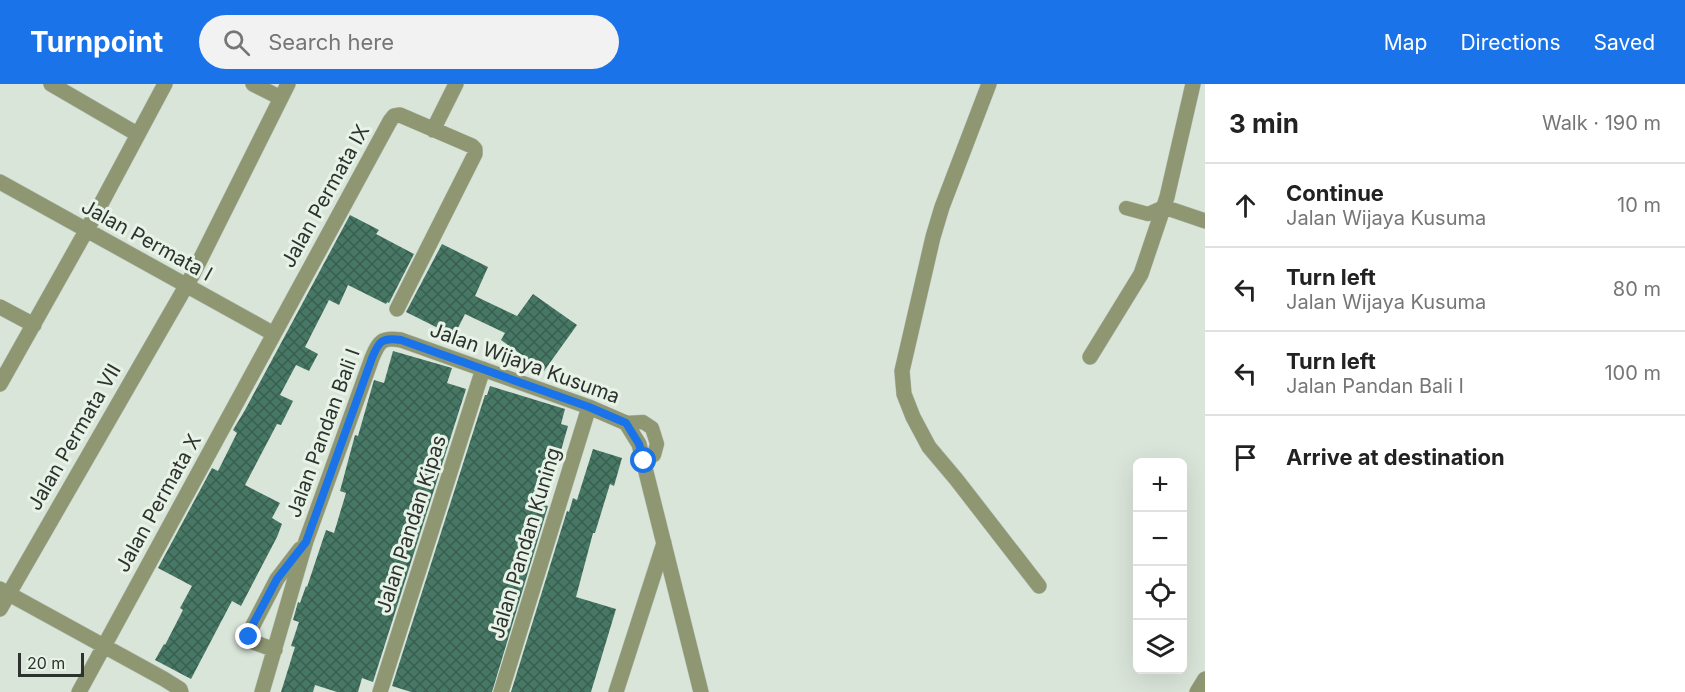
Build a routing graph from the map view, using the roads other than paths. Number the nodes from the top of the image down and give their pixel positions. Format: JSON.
{"nodes":[{"id":1,"x":51,"y":84,"type":"edge"},
{"id":2,"x":165,"y":84,"type":"edge"},
{"id":3,"x":253,"y":84,"type":"edge"},
{"id":4,"x":456,"y":84,"type":"edge"},
{"id":5,"x":989,"y":84,"type":"edge"},
{"id":6,"x":1194,"y":84,"type":"edge"},
{"id":7,"x":284,"y":91,"type":"edge"},
{"id":8,"x":433,"y":130,"type":"junction"},
{"id":9,"x":137,"y":134,"type":"junction"},
{"id":10,"x":0,"y":182,"type":"edge"},
{"id":11,"x":1164,"y":207,"type":"junction"},
{"id":12,"x":1126,"y":208,"type":"dead end"},
{"id":13,"x":1205,"y":221,"type":"edge"},
{"id":14,"x":86,"y":231,"type":"junction"},
{"id":15,"x":186,"y":286,"type":"junction"},
{"id":16,"x":0,"y":307,"type":"edge"},
{"id":17,"x":397,"y":309,"type":"dead end"},
{"id":18,"x":34,"y":325,"type":"junction"},
{"id":19,"x":274,"y":334,"type":"junction"},
{"id":20,"x":382,"y":340,"type":"joint"},
{"id":21,"x":1090,"y":357,"type":"dead end"},
{"id":22,"x":483,"y":369,"type":"junction"},
{"id":23,"x":0,"y":384,"type":"edge"},
{"id":24,"x":589,"y":407,"type":"junction"},
{"id":25,"x":306,"y":542,"type":"junction"},
{"id":26,"x":663,"y":543,"type":"junction"},
{"id":27,"x":1038,"y":586,"type":"dead end"},
{"id":28,"x":4,"y":591,"type":"edge"},
{"id":29,"x":0,"y":609,"type":"edge"},
{"id":30,"x":103,"y":646,"type":"junction"},
{"id":31,"x":275,"y":650,"type":"junction"},
{"id":32,"x":1205,"y":680,"type":"edge"},
{"id":33,"x":79,"y":692,"type":"edge"},
{"id":34,"x":181,"y":692,"type":"edge"},
{"id":35,"x":262,"y":692,"type":"edge"},
{"id":36,"x":380,"y":692,"type":"edge"},
{"id":37,"x":501,"y":692,"type":"edge"},
{"id":38,"x":616,"y":692,"type":"edge"},
{"id":39,"x":700,"y":692,"type":"edge"},
{"id":40,"x":1197,"y":692,"type":"edge"}],
"edges":[{"from":1,"to":9,"type":"street"},
{"from":2,"to":9,"type":"street"},
{"from":3,"to":7,"type":"street"},
{"from":4,"to":8,"type":"street"},
{"from":5,"to":27,"type":"street"},
{"from":6,"to":11,"type":"street"},
{"from":7,"to":15,"type":"street","name":"Jalan Permata VII"},
{"from":8,"to":17,"type":"street"},
{"from":8,"to":19,"type":"street","name":"Jalan Permata IX"},
{"from":9,"to":14,"type":"street"},
{"from":10,"to":14,"type":"street","name":"Jalan Permata I"},
{"from":11,"to":12,"type":"lane"},
{"from":11,"to":13,"type":"street"},
{"from":11,"to":21,"type":"street"},
{"from":14,"to":15,"type":"street","name":"Jalan Permata I"},
{"from":14,"to":18,"type":"street"},
{"from":15,"to":19,"type":"street","name":"Jalan Permata I"},
{"from":15,"to":28,"type":"street","name":"Jalan Permata VII"},
{"from":16,"to":18,"type":"street"},
{"from":18,"to":23,"type":"street"},
{"from":19,"to":30,"type":"street","name":"Jalan Permata X"},
{"from":20,"to":22,"type":"street","name":"Jalan Wijaya Kusuma"},
{"from":20,"to":25,"type":"street","name":"Jalan Pandan Bali I"},
{"from":22,"to":24,"type":"street","name":"Jalan Wijaya Kusuma"},
{"from":22,"to":36,"type":"street","name":"Jalan Pandan Kipas"},
{"from":24,"to":26,"type":"street","name":"Jalan Wijaya Kusuma"},
{"from":24,"to":37,"type":"street","name":"Jalan Pandan Kuning"},
{"from":25,"to":31,"type":"street","name":"Jalan Pandan Bali I"},
{"from":25,"to":31,"type":"street","name":"Jalan Pandan Bali I"},
{"from":26,"to":38,"type":"street"},
{"from":26,"to":39,"type":"street","name":"Jalan Wijaya Kusuma"},
{"from":28,"to":29,"type":"street","name":"Jalan Permata VII"},
{"from":28,"to":30,"type":"street"},
{"from":30,"to":33,"type":"street","name":"Jalan Permata X"},
{"from":30,"to":34,"type":"street"},
{"from":31,"to":35,"type":"street","name":"Jalan Pandan Bali I"},
{"from":32,"to":40,"type":"street"}]}
